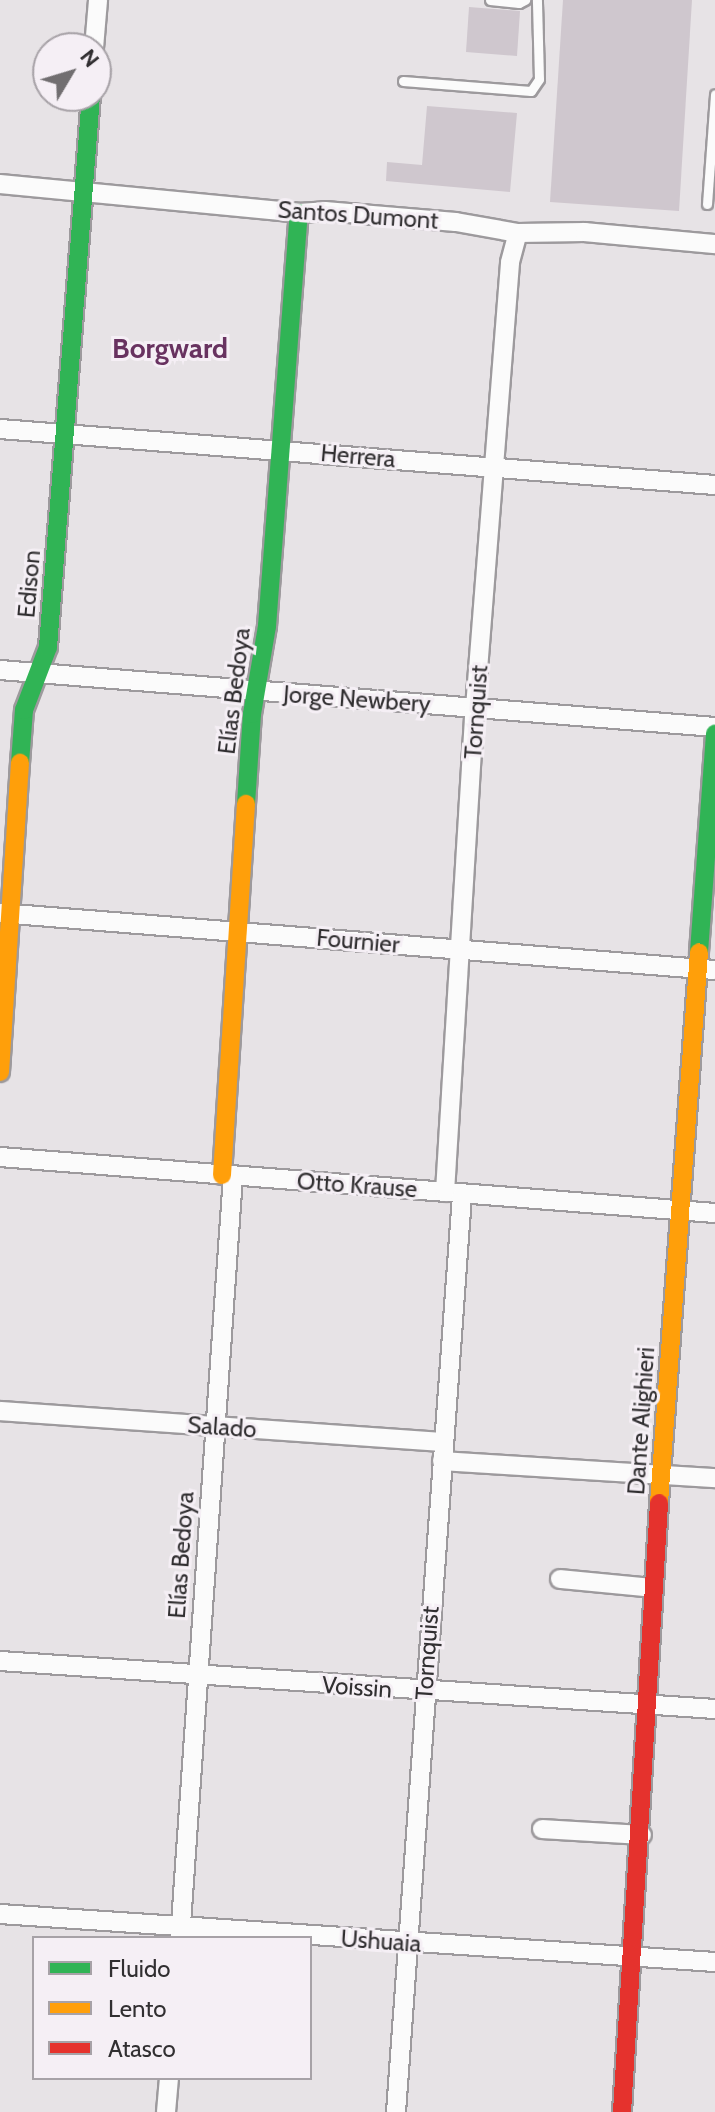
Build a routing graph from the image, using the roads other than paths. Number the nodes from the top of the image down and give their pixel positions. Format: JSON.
{"nodes":[{"id":1,"x":98,"y":0,"type":"edge"},
{"id":2,"x":490,"y":0,"type":"edge"},
{"id":3,"x":525,"y":0,"type":"edge"},
{"id":4,"x":537,"y":0,"type":"edge"},
{"id":5,"x":95,"y":32,"type":"edge"},
{"id":6,"x":403,"y":81,"type":"dead end"},
{"id":7,"x":715,"y":94,"type":"edge"},
{"id":8,"x":90,"y":112,"type":"edge"},
{"id":9,"x":0,"y":184,"type":"edge"},
{"id":10,"x":85,"y":191,"type":"junction"},
{"id":11,"x":707,"y":204,"type":"dead end"},
{"id":12,"x":299,"y":213,"type":"junction"},
{"id":13,"x":518,"y":233,"type":"junction"},
{"id":14,"x":715,"y":244,"type":"edge"},
{"id":15,"x":0,"y":429,"type":"edge"},
{"id":16,"x":66,"y":433,"type":"junction"},
{"id":17,"x":281,"y":449,"type":"junction"},
{"id":18,"x":496,"y":468,"type":"junction"},
{"id":19,"x":715,"y":485,"type":"edge"},
{"id":20,"x":0,"y":670,"type":"edge"},
{"id":21,"x":39,"y":674,"type":"junction"},
{"id":22,"x":257,"y":691,"type":"junction"},
{"id":23,"x":475,"y":708,"type":"junction"},
{"id":24,"x":715,"y":727,"type":"edge"},
{"id":25,"x":715,"y":734,"type":"edge"},
{"id":26,"x":4,"y":914,"type":"edge"},
{"id":27,"x":237,"y":930,"type":"junction"},
{"id":28,"x":460,"y":950,"type":"junction"},
{"id":29,"x":706,"y":970,"type":"edge"},
{"id":30,"x":0,"y":1072,"type":"edge"},
{"id":31,"x":0,"y":1157,"type":"edge"},
{"id":32,"x":227,"y":1175,"type":"junction"},
{"id":33,"x":454,"y":1194,"type":"junction"},
{"id":34,"x":680,"y":1210,"type":"junction"},
{"id":35,"x":715,"y":1213,"type":"edge"},
{"id":36,"x":0,"y":1411,"type":"edge"},
{"id":37,"x":214,"y":1427,"type":"junction"},
{"id":38,"x":444,"y":1442,"type":"junction"},
{"id":39,"x":442,"y":1461,"type":"junction"},
{"id":40,"x":661,"y":1473,"type":"junction"},
{"id":41,"x":715,"y":1478,"type":"edge"},
{"id":42,"x":560,"y":1579,"type":"dead end"},
{"id":43,"x":654,"y":1588,"type":"junction"},
{"id":44,"x":0,"y":1661,"type":"edge"},
{"id":45,"x":196,"y":1677,"type":"junction"},
{"id":46,"x":424,"y":1692,"type":"junction"},
{"id":47,"x":648,"y":1705,"type":"junction"},
{"id":48,"x":715,"y":1709,"type":"edge"},
{"id":49,"x":542,"y":1829,"type":"dead end"},
{"id":50,"x":642,"y":1835,"type":"junction"},
{"id":51,"x":0,"y":1914,"type":"edge"},
{"id":52,"x":180,"y":1933,"type":"edge"},
{"id":53,"x":255,"y":1936,"type":"edge"},
{"id":54,"x":312,"y":1938,"type":"edge"},
{"id":55,"x":406,"y":1942,"type":"junction"},
{"id":56,"x":632,"y":1957,"type":"junction"},
{"id":57,"x":715,"y":1962,"type":"edge"},
{"id":58,"x":169,"y":2080,"type":"edge"},
{"id":59,"x":166,"y":2112,"type":"edge"},
{"id":60,"x":396,"y":2112,"type":"edge"},
{"id":61,"x":622,"y":2112,"type":"edge"}],
"edges":[{"from":1,"to":5,"type":"street"},
{"from":2,"to":3,"type":"lane"},
{"from":4,"to":6,"type":"lane"},
{"from":7,"to":11,"type":"lane"},
{"from":8,"to":10,"type":"street","name":"Edison"},
{"from":9,"to":10,"type":"street","name":"Santos Dumont"},
{"from":10,"to":12,"type":"street","name":"Santos Dumont"},
{"from":10,"to":16,"type":"street","name":"Edison"},
{"from":12,"to":13,"type":"street","name":"Santos Dumont"},
{"from":12,"to":17,"type":"street","name":"Elías Bedoya"},
{"from":13,"to":14,"type":"street","name":"Santos Dumont"},
{"from":13,"to":18,"type":"street","name":"Tornquist"},
{"from":15,"to":16,"type":"street","name":"Herrera"},
{"from":16,"to":17,"type":"street","name":"Herrera"},
{"from":16,"to":21,"type":"street","name":"Edison"},
{"from":17,"to":18,"type":"street","name":"Herrera"},
{"from":17,"to":22,"type":"street","name":"Elías Bedoya"},
{"from":18,"to":19,"type":"street","name":"Herrera"},
{"from":18,"to":23,"type":"street","name":"Tornquist"},
{"from":20,"to":21,"type":"street","name":"Jorge Newbery"},
{"from":21,"to":22,"type":"street","name":"Jorge Newbery"},
{"from":21,"to":26,"type":"street","name":"Edison"},
{"from":22,"to":23,"type":"street","name":"Jorge Newbery"},
{"from":22,"to":27,"type":"street","name":"Elías Bedoya"},
{"from":23,"to":24,"type":"street","name":"Jorge Newbery"},
{"from":23,"to":28,"type":"street","name":"Tornquist"},
{"from":25,"to":29,"type":"street","name":"Dante Alighieri"},
{"from":26,"to":27,"type":"street","name":"Fournier"},
{"from":26,"to":30,"type":"street","name":"Edison"},
{"from":27,"to":28,"type":"street","name":"Fournier"},
{"from":27,"to":32,"type":"street","name":"Elías Bedoya"},
{"from":28,"to":29,"type":"street","name":"Fournier"},
{"from":28,"to":33,"type":"street","name":"Tornquist"},
{"from":29,"to":34,"type":"street","name":"Dante Alighieri"},
{"from":31,"to":32,"type":"street","name":"Otto Krause"},
{"from":32,"to":33,"type":"street","name":"Otto Krause"},
{"from":32,"to":37,"type":"street","name":"Elías Bedoya"},
{"from":33,"to":34,"type":"street","name":"Otto Krause"},
{"from":33,"to":38,"type":"street","name":"Tornquist"},
{"from":34,"to":35,"type":"street","name":"Otto Krause"},
{"from":34,"to":40,"type":"street","name":"Dante Alighieri"},
{"from":36,"to":37,"type":"street","name":"Salado"},
{"from":37,"to":38,"type":"street","name":"Salado"},
{"from":37,"to":45,"type":"street","name":"Elías Bedoya"},
{"from":38,"to":39,"type":"street","name":"Tornquist"},
{"from":39,"to":40,"type":"street"},
{"from":39,"to":46,"type":"street","name":"Tornquist"},
{"from":40,"to":41,"type":"street"},
{"from":40,"to":43,"type":"street","name":"Dante Alighieri"},
{"from":42,"to":43,"type":"street"},
{"from":43,"to":47,"type":"street","name":"Dante Alighieri"},
{"from":44,"to":45,"type":"street","name":"Voissin"},
{"from":45,"to":46,"type":"street","name":"Voissin"},
{"from":45,"to":52,"type":"street","name":"Elías Bedoya"},
{"from":46,"to":47,"type":"street","name":"Voissin"},
{"from":46,"to":55,"type":"street","name":"Tornquist"},
{"from":47,"to":48,"type":"street","name":"Voissin"},
{"from":47,"to":50,"type":"street","name":"Dante Alighieri"},
{"from":49,"to":50,"type":"street"},
{"from":50,"to":56,"type":"street","name":"Dante Alighieri"},
{"from":51,"to":52,"type":"street","name":"Ushuaia"},
{"from":52,"to":53,"type":"street","name":"Ushuaia"},
{"from":54,"to":55,"type":"street","name":"Ushuaia"},
{"from":55,"to":56,"type":"street","name":"Ushuaia"},
{"from":55,"to":60,"type":"street","name":"Tornquist"},
{"from":56,"to":57,"type":"street","name":"Ushuaia"},
{"from":56,"to":61,"type":"street","name":"Dante Alighieri"},
{"from":58,"to":59,"type":"street"}]}
